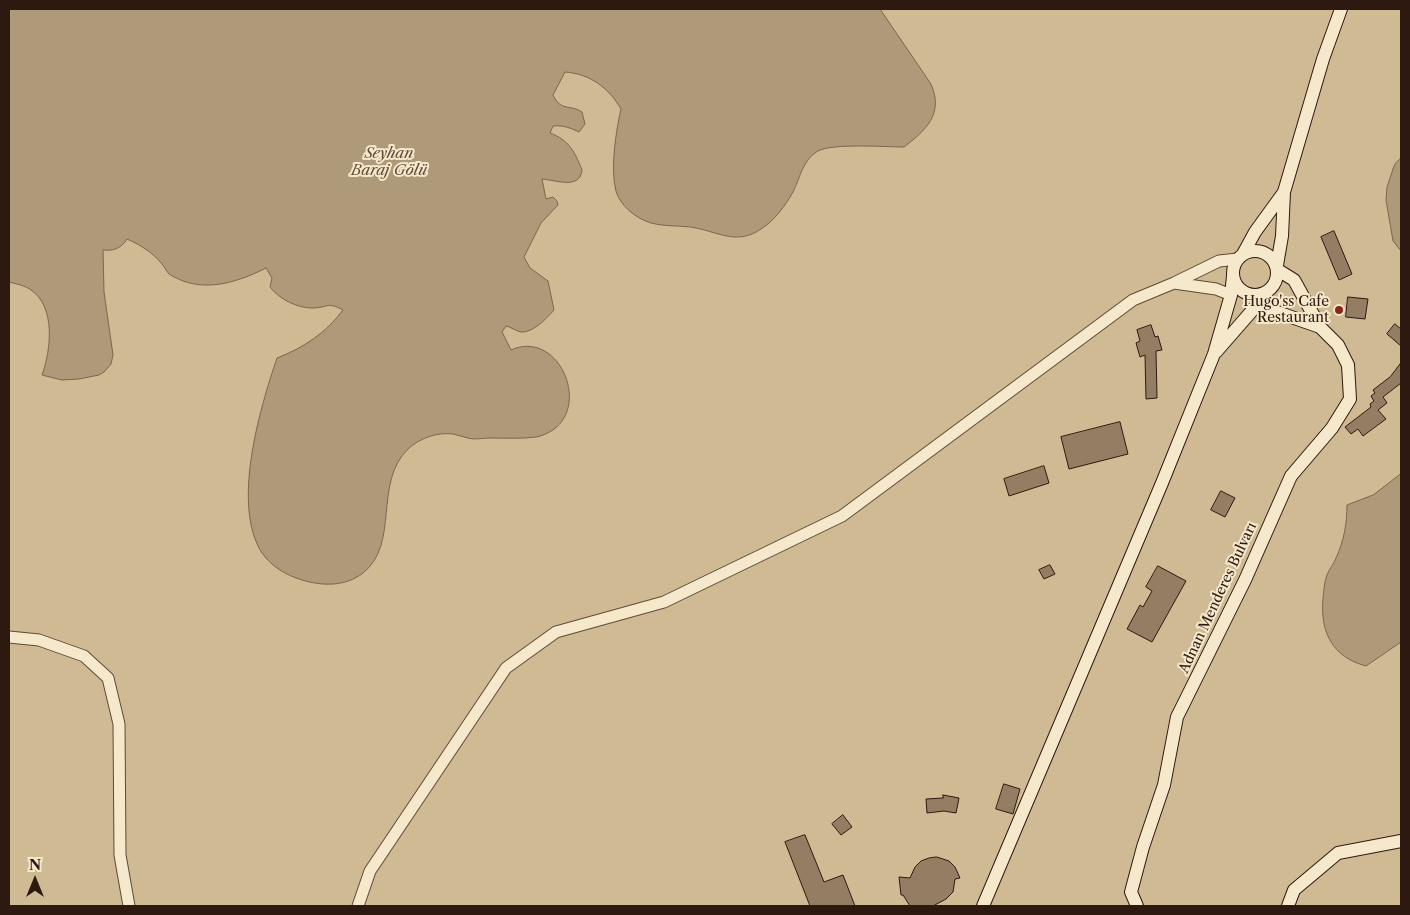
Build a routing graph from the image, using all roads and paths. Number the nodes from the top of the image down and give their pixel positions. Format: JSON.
{"nodes":[{"id":1,"x":1341,"y":9,"type":"edge"},
{"id":2,"x":1284,"y":192,"type":"junction"},
{"id":3,"x":1240,"y":256,"type":"junction"},
{"id":4,"x":1277,"y":268,"type":"junction"},
{"id":5,"x":1233,"y":276,"type":"junction"},
{"id":6,"x":1174,"y":283,"type":"junction"},
{"id":7,"x":1231,"y":295,"type":"junction"},
{"id":8,"x":1260,"y":299,"type":"junction"},
{"id":9,"x":1320,"y":327,"type":"junction"},
{"id":10,"x":1214,"y":354,"type":"junction"},
{"id":11,"x":9,"y":637,"type":"edge"},
{"id":12,"x":1401,"y":841,"type":"edge"},
{"id":13,"x":129,"y":906,"type":"edge"},
{"id":14,"x":358,"y":906,"type":"edge"},
{"id":15,"x":983,"y":906,"type":"edge"},
{"id":16,"x":1137,"y":906,"type":"edge"},
{"id":17,"x":1288,"y":906,"type":"edge"}],
"edges":[{"from":1,"to":2,"type":"main road"},
{"from":2,"to":3,"type":"main road"},
{"from":2,"to":4,"type":"main road"},
{"from":3,"to":4,"type":"main road"},
{"from":3,"to":5,"type":"main road"},
{"from":3,"to":6,"type":"street"},
{"from":4,"to":8,"type":"main road"},
{"from":4,"to":9,"type":"main road"},
{"from":5,"to":7,"type":"main road"},
{"from":5,"to":8,"type":"main road"},
{"from":6,"to":7,"type":"street"},
{"from":6,"to":14,"type":"street"},
{"from":7,"to":10,"type":"main road"},
{"from":8,"to":9,"type":"main road"},
{"from":8,"to":10,"type":"main road"},
{"from":9,"to":16,"type":"main road","name":"Adnan Menderes Bulvarı"},
{"from":10,"to":15,"type":"main road"},
{"from":11,"to":13,"type":"street"},
{"from":12,"to":17,"type":"main road"}]}
